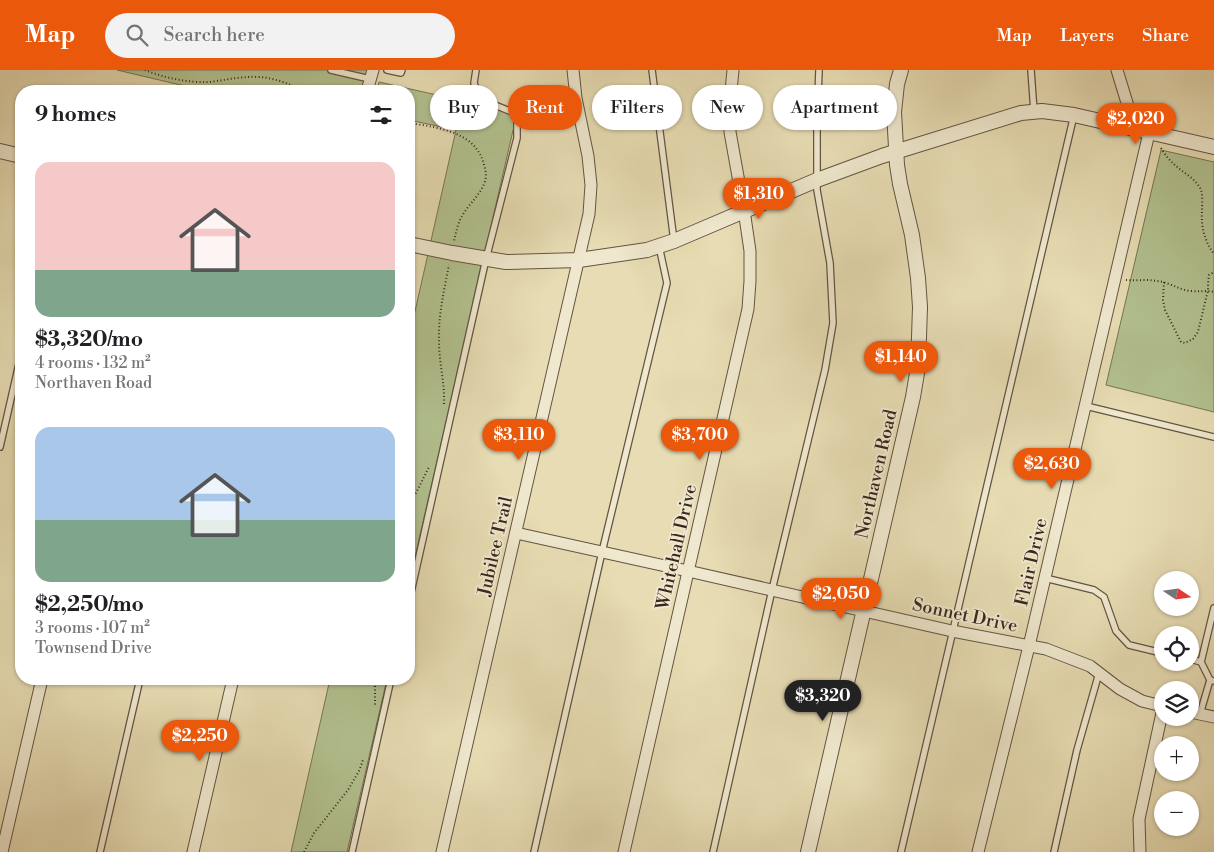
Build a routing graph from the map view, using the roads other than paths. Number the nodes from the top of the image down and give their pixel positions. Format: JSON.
{"nodes":[{"id":1,"x":331,"y":70,"type":"edge"},
{"id":2,"x":387,"y":70,"type":"edge"},
{"id":3,"x":402,"y":70,"type":"edge"},
{"id":4,"x":476,"y":70,"type":"edge"},
{"id":5,"x":573,"y":70,"type":"edge"},
{"id":6,"x":652,"y":70,"type":"edge"},
{"id":7,"x":733,"y":70,"type":"edge"},
{"id":8,"x":819,"y":70,"type":"edge"},
{"id":9,"x":900,"y":70,"type":"edge"},
{"id":10,"x":1031,"y":70,"type":"edge"},
{"id":11,"x":1118,"y":70,"type":"edge"},
{"id":12,"x":371,"y":75,"type":"edge"},
{"id":13,"x":1034,"y":112,"type":"junction"},
{"id":14,"x":1074,"y":115,"type":"junction"},
{"id":15,"x":1135,"y":130,"type":"junction"},
{"id":16,"x":1149,"y":133,"type":"junction"},
{"id":17,"x":1214,"y":147,"type":"edge"},
{"id":18,"x":0,"y":151,"type":"edge"},
{"id":19,"x":896,"y":151,"type":"junction"},
{"id":20,"x":15,"y":155,"type":"edge"},
{"id":21,"x":817,"y":180,"type":"junction"},
{"id":22,"x":744,"y":210,"type":"junction"},
{"id":23,"x":674,"y":241,"type":"junction"},
{"id":24,"x":415,"y":245,"type":"edge"},
{"id":25,"x":659,"y":246,"type":"junction"},
{"id":26,"x":486,"y":259,"type":"junction"},
{"id":27,"x":579,"y":260,"type":"junction"},
{"id":28,"x":15,"y":382,"type":"edge"},
{"id":29,"x":1086,"y":406,"type":"junction"},
{"id":30,"x":1214,"y":437,"type":"edge"},
{"id":31,"x":0,"y":447,"type":"edge"},
{"id":32,"x":516,"y":533,"type":"junction"},
{"id":33,"x":602,"y":552,"type":"junction"},
{"id":34,"x":688,"y":571,"type":"junction"},
{"id":35,"x":415,"y":574,"type":"edge"},
{"id":36,"x":1044,"y":578,"type":"junction"},
{"id":37,"x":772,"y":590,"type":"junction"},
{"id":38,"x":1214,"y":608,"type":"edge"},
{"id":39,"x":864,"y":612,"type":"junction"},
{"id":40,"x":952,"y":631,"type":"junction"},
{"id":41,"x":1029,"y":646,"type":"junction"},
{"id":42,"x":1154,"y":651,"type":"edge"},
{"id":43,"x":1201,"y":662,"type":"joint"},
{"id":44,"x":1099,"y":673,"type":"junction"},
{"id":45,"x":1212,"y":680,"type":"edge"},
{"id":46,"x":41,"y":685,"type":"edge"},
{"id":47,"x":139,"y":685,"type":"edge"},
{"id":48,"x":232,"y":685,"type":"edge"},
{"id":49,"x":390,"y":685,"type":"edge"},
{"id":50,"x":1154,"y":704,"type":"edge"},
{"id":51,"x":1199,"y":705,"type":"edge"},
{"id":52,"x":1199,"y":714,"type":"edge"},
{"id":53,"x":1214,"y":717,"type":"edge"},
{"id":54,"x":1159,"y":726,"type":"edge"},
{"id":55,"x":2,"y":852,"type":"edge"},
{"id":56,"x":100,"y":852,"type":"edge"},
{"id":57,"x":193,"y":852,"type":"edge"},
{"id":58,"x":352,"y":852,"type":"edge"},
{"id":59,"x":442,"y":852,"type":"edge"},
{"id":60,"x":534,"y":852,"type":"edge"},
{"id":61,"x":624,"y":852,"type":"edge"},
{"id":62,"x":712,"y":852,"type":"edge"},
{"id":63,"x":808,"y":852,"type":"edge"},
{"id":64,"x":901,"y":852,"type":"edge"},
{"id":65,"x":978,"y":852,"type":"edge"},
{"id":66,"x":1054,"y":852,"type":"edge"},
{"id":67,"x":1140,"y":852,"type":"edge"}],
"edges":[{"from":1,"to":12,"type":"lane"},
{"from":2,"to":3,"type":"lane"},
{"from":4,"to":26,"type":"lane"},
{"from":5,"to":27,"type":"street","name":"Jubilee Trail"},
{"from":6,"to":23,"type":"lane"},
{"from":7,"to":22,"type":"street","name":"Whitehall Drive"},
{"from":8,"to":21,"type":"lane"},
{"from":9,"to":19,"type":"street","name":"Northaven Road"},
{"from":10,"to":13,"type":"lane"},
{"from":11,"to":15,"type":"street"},
{"from":13,"to":14,"type":"street"},
{"from":13,"to":19,"type":"street"},
{"from":14,"to":15,"type":"street"},
{"from":14,"to":40,"type":"lane"},
{"from":15,"to":16,"type":"street"},
{"from":16,"to":17,"type":"street"},
{"from":16,"to":29,"type":"street","name":"Flair Drive"},
{"from":18,"to":20,"type":"street"},
{"from":19,"to":21,"type":"street"},
{"from":19,"to":39,"type":"street","name":"Northaven Road"},
{"from":21,"to":22,"type":"street"},
{"from":21,"to":37,"type":"lane"},
{"from":22,"to":23,"type":"street"},
{"from":22,"to":34,"type":"street","name":"Whitehall Drive"},
{"from":23,"to":25,"type":"street"},
{"from":24,"to":26,"type":"street"},
{"from":25,"to":27,"type":"street"},
{"from":25,"to":33,"type":"lane"},
{"from":26,"to":27,"type":"street"},
{"from":26,"to":35,"type":"lane"},
{"from":27,"to":32,"type":"street","name":"Jubilee Trail"},
{"from":28,"to":31,"type":"lane"},
{"from":29,"to":30,"type":"lane"},
{"from":29,"to":36,"type":"street","name":"Flair Drive"},
{"from":32,"to":33,"type":"street","name":"Sonnet Drive"},
{"from":32,"to":59,"type":"street","name":"Jubilee Trail"},
{"from":33,"to":34,"type":"street","name":"Sonnet Drive"},
{"from":33,"to":60,"type":"lane"},
{"from":34,"to":37,"type":"street","name":"Sonnet Drive"},
{"from":34,"to":61,"type":"street","name":"Whitehall Drive"},
{"from":36,"to":41,"type":"street","name":"Flair Drive"},
{"from":36,"to":42,"type":"lane"},
{"from":37,"to":39,"type":"street","name":"Sonnet Drive"},
{"from":37,"to":62,"type":"lane"},
{"from":38,"to":43,"type":"lane"},
{"from":39,"to":40,"type":"street","name":"Sonnet Drive"},
{"from":39,"to":63,"type":"street","name":"Northaven Road"},
{"from":40,"to":41,"type":"street","name":"Sonnet Drive"},
{"from":40,"to":64,"type":"lane"},
{"from":41,"to":44,"type":"street","name":"Sonnet Drive"},
{"from":41,"to":65,"type":"street","name":"Flair Drive"},
{"from":43,"to":45,"type":"lane"},
{"from":44,"to":50,"type":"street","name":"Sonnet Drive"},
{"from":44,"to":66,"type":"lane"},
{"from":45,"to":51,"type":"lane"},
{"from":46,"to":55,"type":"street"},
{"from":47,"to":56,"type":"lane"},
{"from":48,"to":57,"type":"street"},
{"from":49,"to":58,"type":"lane"},
{"from":52,"to":53,"type":"street"},
{"from":54,"to":67,"type":"street"}]}
